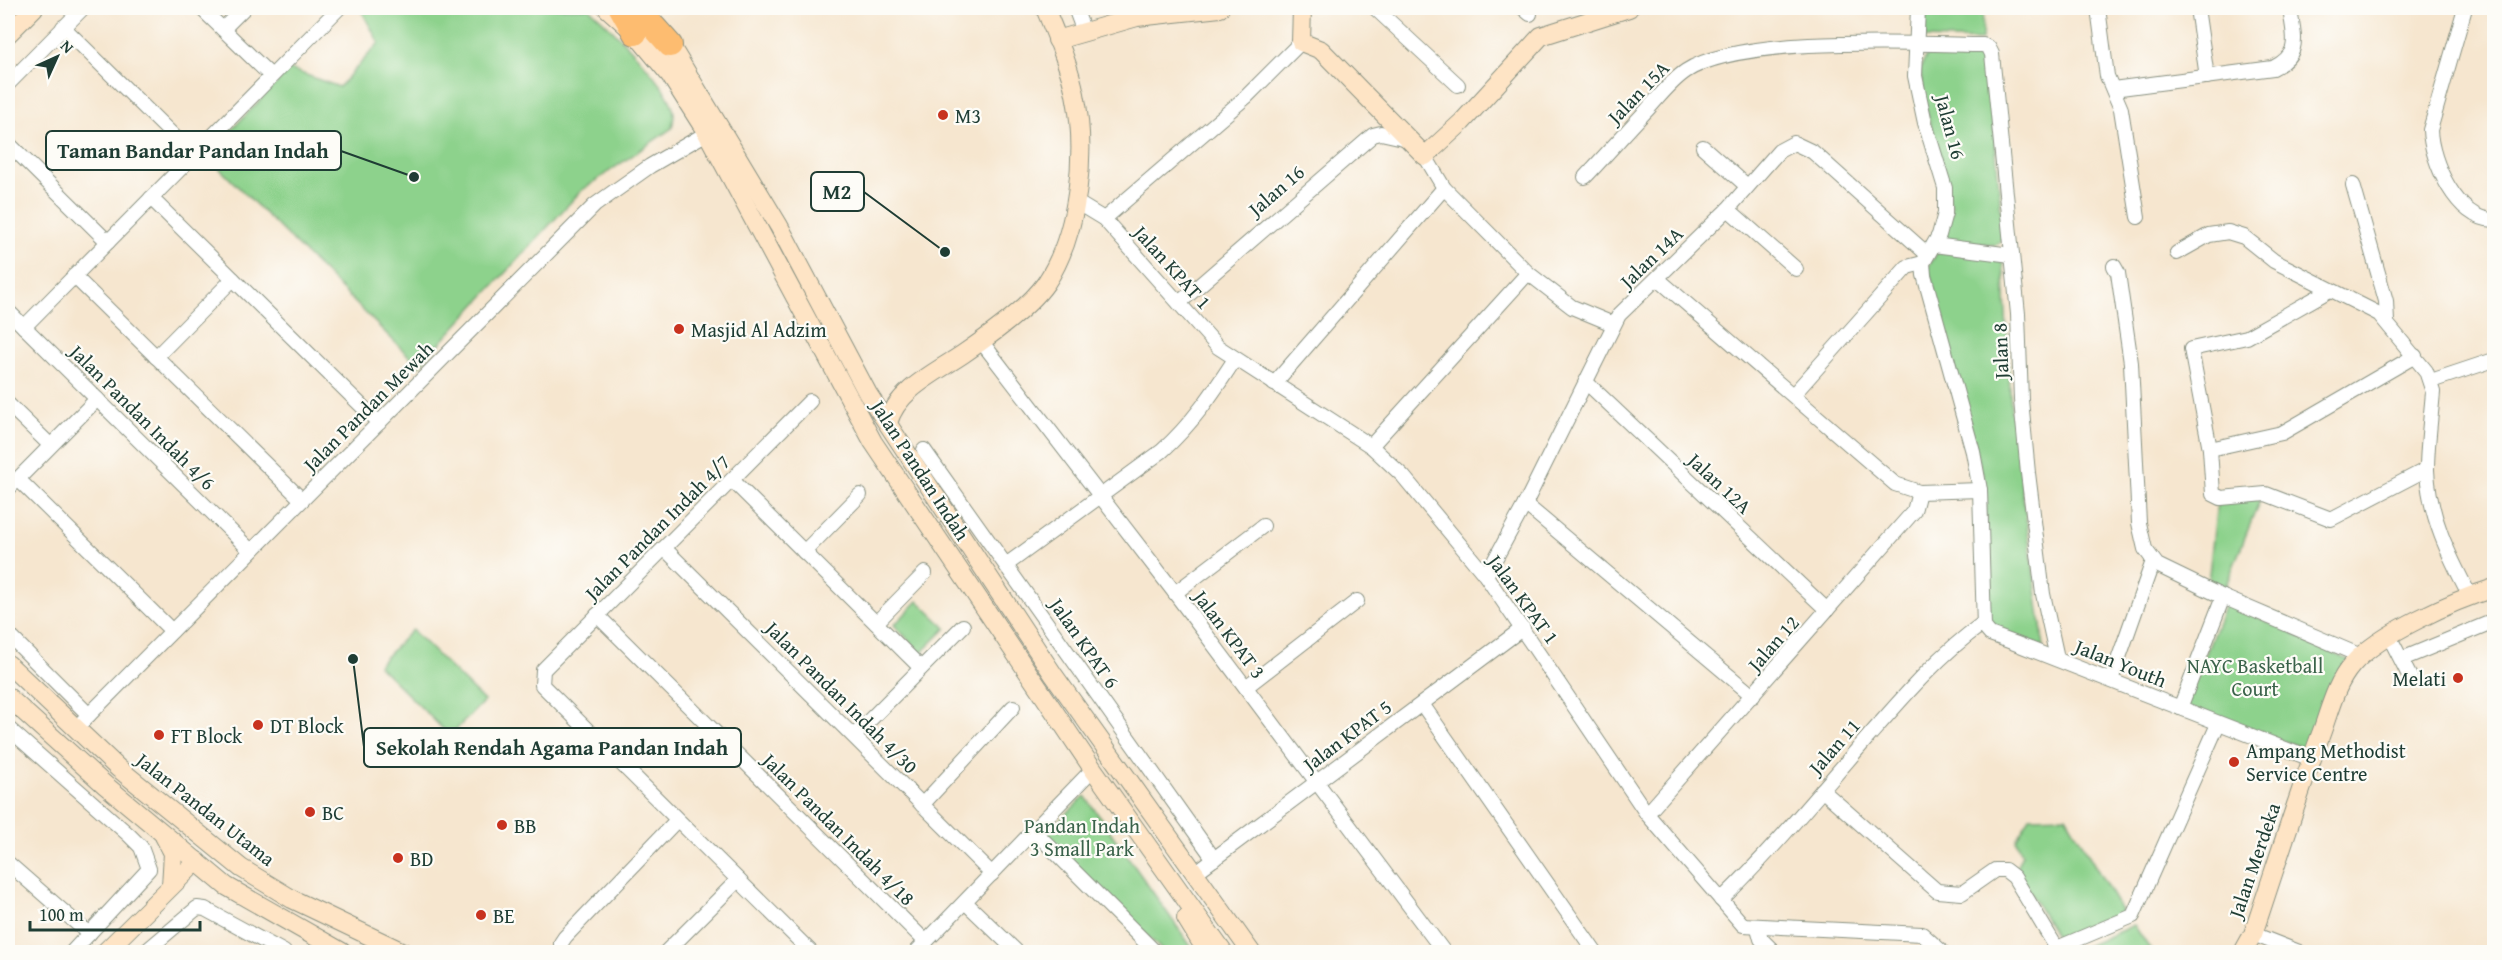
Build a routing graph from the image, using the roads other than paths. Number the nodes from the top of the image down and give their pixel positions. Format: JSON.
{"nodes":[{"id":1,"x":34,"y":8,"type":"edge"},
{"id":2,"x":83,"y":8,"type":"edge"},
{"id":3,"x":201,"y":8,"type":"edge"},
{"id":4,"x":244,"y":8,"type":"edge"},
{"id":5,"x":339,"y":8,"type":"edge"},
{"id":6,"x":607,"y":8,"type":"edge"},
{"id":7,"x":621,"y":8,"type":"edge"},
{"id":8,"x":637,"y":8,"type":"edge"},
{"id":9,"x":649,"y":8,"type":"edge"},
{"id":10,"x":1045,"y":8,"type":"edge"},
{"id":11,"x":1075,"y":8,"type":"edge"},
{"id":12,"x":1220,"y":8,"type":"edge"},
{"id":13,"x":1302,"y":8,"type":"edge"},
{"id":14,"x":1374,"y":8,"type":"edge"},
{"id":15,"x":1629,"y":8,"type":"edge"},
{"id":16,"x":1918,"y":8,"type":"edge"},
{"id":17,"x":2098,"y":8,"type":"edge"},
{"id":18,"x":2197,"y":8,"type":"edge"},
{"id":19,"x":2290,"y":8,"type":"edge"},
{"id":20,"x":2465,"y":8,"type":"edge"},
{"id":21,"x":1180,"y":9,"type":"edge"},
{"id":22,"x":63,"y":27,"type":"junction"},
{"id":23,"x":223,"y":29,"type":"junction"},
{"id":24,"x":1084,"y":32,"type":"junction"},
{"id":25,"x":635,"y":33,"type":"junction"},
{"id":26,"x":8,"y":34,"type":"edge"},
{"id":27,"x":1057,"y":40,"type":"junction"},
{"id":28,"x":1301,"y":42,"type":"junction"},
{"id":29,"x":1915,"y":44,"type":"junction"},
{"id":30,"x":670,"y":45,"type":"junction"},
{"id":31,"x":1983,"y":45,"type":"joint"},
{"id":32,"x":271,"y":76,"type":"junction"},
{"id":33,"x":2207,"y":77,"type":"junction"},
{"id":34,"x":8,"y":84,"type":"edge"},
{"id":35,"x":1458,"y":85,"type":"dead end"},
{"id":36,"x":2113,"y":89,"type":"junction"},
{"id":37,"x":707,"y":133,"type":"junction"},
{"id":38,"x":1410,"y":140,"type":"junction"},
{"id":39,"x":8,"y":143,"type":"edge"},
{"id":40,"x":1703,"y":147,"type":"dead end"},
{"id":41,"x":193,"y":156,"type":"junction"},
{"id":42,"x":1425,"y":156,"type":"junction"},
{"id":43,"x":1585,"y":177,"type":"dead end"},
{"id":44,"x":2353,"y":185,"type":"dead end"},
{"id":45,"x":1748,"y":186,"type":"junction"},
{"id":46,"x":1444,"y":188,"type":"junction"},
{"id":47,"x":151,"y":198,"type":"junction"},
{"id":48,"x":1076,"y":202,"type":"junction"},
{"id":49,"x":1728,"y":209,"type":"junction"},
{"id":50,"x":2138,"y":217,"type":"dead end"},
{"id":51,"x":1104,"y":219,"type":"junction"},
{"id":52,"x":2494,"y":220,"type":"edge"},
{"id":53,"x":108,"y":242,"type":"junction"},
{"id":54,"x":2177,"y":253,"type":"dead end"},
{"id":55,"x":1928,"y":254,"type":"junction"},
{"id":56,"x":2011,"y":255,"type":"junction"},
{"id":57,"x":2114,"y":266,"type":"dead end"},
{"id":58,"x":1796,"y":269,"type":"dead end"},
{"id":59,"x":1528,"y":273,"type":"junction"},
{"id":60,"x":74,"y":276,"type":"junction"},
{"id":61,"x":233,"y":279,"type":"junction"},
{"id":62,"x":1658,"y":279,"type":"junction"},
{"id":63,"x":2330,"y":290,"type":"junction"},
{"id":64,"x":1179,"y":303,"type":"junction"},
{"id":65,"x":8,"y":311,"type":"edge"},
{"id":66,"x":2387,"y":322,"type":"junction"},
{"id":67,"x":1613,"y":324,"type":"junction"},
{"id":68,"x":24,"y":327,"type":"junction"},
{"id":69,"x":981,"y":341,"type":"junction"},
{"id":70,"x":2415,"y":356,"type":"junction"},
{"id":71,"x":156,"y":357,"type":"junction"},
{"id":72,"x":1235,"y":359,"type":"junction"},
{"id":73,"x":2494,"y":360,"type":"edge"},
{"id":74,"x":2431,"y":381,"type":"junction"},
{"id":75,"x":1587,"y":383,"type":"junction"},
{"id":76,"x":1274,"y":384,"type":"junction"},
{"id":77,"x":868,"y":394,"type":"junction"},
{"id":78,"x":1792,"y":395,"type":"junction"},
{"id":79,"x":900,"y":398,"type":"junction"},
{"id":80,"x":97,"y":399,"type":"junction"},
{"id":81,"x":810,"y":400,"type":"dead end"},
{"id":82,"x":8,"y":404,"type":"edge"},
{"id":83,"x":379,"y":423,"type":"junction"},
{"id":84,"x":888,"y":423,"type":"junction"},
{"id":85,"x":51,"y":446,"type":"junction"},
{"id":86,"x":1371,"y":446,"type":"junction"},
{"id":87,"x":2210,"y":449,"type":"junction"},
{"id":88,"x":924,"y":450,"type":"dead end"},
{"id":89,"x":2427,"y":469,"type":"junction"},
{"id":90,"x":732,"y":480,"type":"junction"},
{"id":91,"x":13,"y":484,"type":"edge"},
{"id":92,"x":1980,"y":490,"type":"junction"},
{"id":93,"x":1919,"y":492,"type":"junction"},
{"id":94,"x":860,"y":495,"type":"dead end"},
{"id":95,"x":1101,"y":496,"type":"junction"},
{"id":96,"x":302,"y":500,"type":"junction"},
{"id":97,"x":1525,"y":504,"type":"junction"},
{"id":98,"x":1263,"y":526,"type":"dead end"},
{"id":99,"x":664,"y":548,"type":"junction"},
{"id":100,"x":251,"y":551,"type":"junction"},
{"id":101,"x":804,"y":552,"type":"junction"},
{"id":102,"x":2153,"y":561,"type":"junction"},
{"id":103,"x":1006,"y":565,"type":"junction"},
{"id":104,"x":925,"y":573,"type":"dead end"},
{"id":105,"x":1485,"y":576,"type":"junction"},
{"id":106,"x":2494,"y":588,"type":"edge"},
{"id":107,"x":1175,"y":593,"type":"junction"},
{"id":108,"x":2470,"y":596,"type":"junction"},
{"id":109,"x":2223,"y":597,"type":"junction"},
{"id":110,"x":1357,"y":601,"type":"dead end"},
{"id":111,"x":1827,"y":610,"type":"junction"},
{"id":112,"x":597,"y":615,"type":"junction"},
{"id":113,"x":2494,"y":621,"type":"edge"},
{"id":114,"x":876,"y":624,"type":"junction"},
{"id":115,"x":1983,"y":625,"type":"junction"},
{"id":116,"x":963,"y":626,"type":"dead end"},
{"id":117,"x":1523,"y":628,"type":"junction"},
{"id":118,"x":172,"y":631,"type":"junction"},
{"id":119,"x":8,"y":634,"type":"edge"},
{"id":120,"x":2390,"y":636,"type":"junction"},
{"id":121,"x":2361,"y":656,"type":"junction"},
{"id":122,"x":2057,"y":658,"type":"junction"},
{"id":123,"x":2402,"y":659,"type":"junction"},
{"id":124,"x":8,"y":664,"type":"edge"},
{"id":125,"x":921,"y":668,"type":"junction"},
{"id":126,"x":2411,"y":679,"type":"dead end"},
{"id":127,"x":2111,"y":680,"type":"junction"},
{"id":128,"x":1246,"y":687,"type":"junction"},
{"id":129,"x":1753,"y":696,"type":"junction"},
{"id":130,"x":8,"y":697,"type":"edge"},
{"id":131,"x":1422,"y":704,"type":"junction"},
{"id":132,"x":1013,"y":708,"type":"dead end"},
{"id":133,"x":2180,"y":708,"type":"junction"},
{"id":134,"x":89,"y":714,"type":"junction"},
{"id":135,"x":2218,"y":724,"type":"junction"},
{"id":136,"x":8,"y":728,"type":"edge"},
{"id":137,"x":75,"y":729,"type":"junction"},
{"id":138,"x":854,"y":736,"type":"junction"},
{"id":139,"x":2311,"y":759,"type":"junction"},
{"id":140,"x":1094,"y":769,"type":"junction"},
{"id":141,"x":1316,"y":783,"type":"junction"},
{"id":142,"x":1822,"y":790,"type":"junction"},
{"id":143,"x":922,"y":805,"type":"junction"},
{"id":144,"x":1647,"y":814,"type":"junction"},
{"id":145,"x":677,"y":820,"type":"junction"},
{"id":146,"x":160,"y":829,"type":"junction"},
{"id":147,"x":197,"y":831,"type":"junction"},
{"id":148,"x":1034,"y":831,"type":"junction"},
{"id":149,"x":1214,"y":859,"type":"junction"},
{"id":150,"x":197,"y":861,"type":"junction"},
{"id":151,"x":241,"y":868,"type":"junction"},
{"id":152,"x":10,"y":869,"type":"edge"},
{"id":153,"x":1195,"y":873,"type":"junction"},
{"id":154,"x":992,"y":874,"type":"junction"},
{"id":155,"x":738,"y":880,"type":"junction"},
{"id":156,"x":1175,"y":883,"type":"junction"},
{"id":157,"x":171,"y":886,"type":"junction"},
{"id":158,"x":226,"y":886,"type":"junction"},
{"id":159,"x":1722,"y":900,"type":"junction"},
{"id":160,"x":965,"y":902,"type":"junction"},
{"id":161,"x":1758,"y":928,"type":"junction"},
{"id":162,"x":89,"y":934,"type":"junction"},
{"id":163,"x":2253,"y":934,"type":"junction"},
{"id":164,"x":801,"y":942,"type":"junction"},
{"id":165,"x":921,"y":947,"type":"edge"},
{"id":166,"x":2058,"y":950,"type":"edge"},
{"id":167,"x":72,"y":952,"type":"edge"},
{"id":168,"x":105,"y":952,"type":"edge"},
{"id":169,"x":146,"y":952,"type":"edge"},
{"id":170,"x":284,"y":952,"type":"edge"},
{"id":171,"x":342,"y":952,"type":"edge"},
{"id":172,"x":403,"y":952,"type":"edge"},
{"id":173,"x":561,"y":952,"type":"edge"},
{"id":174,"x":666,"y":952,"type":"edge"},
{"id":175,"x":790,"y":952,"type":"edge"},
{"id":176,"x":811,"y":952,"type":"edge"},
{"id":177,"x":1017,"y":952,"type":"edge"},
{"id":178,"x":1155,"y":952,"type":"edge"},
{"id":179,"x":1207,"y":952,"type":"edge"},
{"id":180,"x":1223,"y":952,"type":"edge"},
{"id":181,"x":1251,"y":952,"type":"edge"},
{"id":182,"x":1444,"y":952,"type":"edge"},
{"id":183,"x":1595,"y":952,"type":"edge"},
{"id":184,"x":1774,"y":952,"type":"edge"},
{"id":185,"x":1942,"y":952,"type":"edge"},
{"id":186,"x":2243,"y":952,"type":"edge"},
{"id":187,"x":2299,"y":952,"type":"edge"}],
"edges":[{"from":1,"to":26,"type":"main road"},
{"from":2,"to":22,"type":"street"},
{"from":3,"to":23,"type":"street"},
{"from":4,"to":23,"type":"street"},
{"from":5,"to":32,"type":"street"},
{"from":6,"to":25,"type":"main road","name":"Jalan Pandan Indah"},
{"from":7,"to":25,"type":"highway"},
{"from":8,"to":30,"type":"highway"},
{"from":9,"to":30,"type":"main road","name":"Jalan Pandan Indah"},
{"from":10,"to":27,"type":"main road"},
{"from":11,"to":24,"type":"street"},
{"from":12,"to":21,"type":"main road"},
{"from":13,"to":28,"type":"main road"},
{"from":14,"to":35,"type":"street"},
{"from":15,"to":42,"type":"main road"},
{"from":16,"to":29,"type":"street","name":"Jalan 16"},
{"from":17,"to":36,"type":"street"},
{"from":18,"to":33,"type":"street"},
{"from":19,"to":33,"type":"street"},
{"from":20,"to":52,"type":"street"},
{"from":21,"to":24,"type":"main road"},
{"from":22,"to":34,"type":"street"},
{"from":22,"to":41,"type":"street"},
{"from":23,"to":32,"type":"street"},
{"from":24,"to":27,"type":"main road"},
{"from":25,"to":37,"type":"main road","name":"Jalan Pandan Indah"},
{"from":27,"to":48,"type":"main road"},
{"from":28,"to":38,"type":"main road"},
{"from":28,"to":51,"type":"street"},
{"from":29,"to":31,"type":"street","name":"Jalan 15A"},
{"from":29,"to":43,"type":"street","name":"Jalan 15A"},
{"from":29,"to":55,"type":"street","name":"Jalan 16"},
{"from":30,"to":77,"type":"main road","name":"Jalan Pandan Indah"},
{"from":31,"to":56,"type":"street","name":"Jalan 8"},
{"from":32,"to":41,"type":"street"},
{"from":33,"to":36,"type":"street"},
{"from":36,"to":50,"type":"street"},
{"from":37,"to":83,"type":"street","name":"Jalan Pandan Mewah"},
{"from":37,"to":140,"type":"main road","name":"Jalan Pandan Indah"},
{"from":38,"to":42,"type":"main road"},
{"from":38,"to":64,"type":"street","name":"Jalan 16"},
{"from":39,"to":53,"type":"street"},
{"from":40,"to":45,"type":"street"},
{"from":41,"to":47,"type":"street"},
{"from":42,"to":46,"type":"street"},
{"from":44,"to":66,"type":"street"},
{"from":45,"to":49,"type":"street","name":"Jalan 14A"},
{"from":45,"to":55,"type":"street","name":"Jalan 14A"},
{"from":46,"to":59,"type":"street"},
{"from":46,"to":76,"type":"street"},
{"from":47,"to":53,"type":"street"},
{"from":47,"to":61,"type":"street"},
{"from":48,"to":51,"type":"street","name":"Jalan KPAT 1"},
{"from":48,"to":69,"type":"main road"},
{"from":49,"to":58,"type":"street"},
{"from":49,"to":62,"type":"street","name":"Jalan 14A"},
{"from":51,"to":64,"type":"street","name":"Jalan KPAT 1"},
{"from":53,"to":60,"type":"street"},
{"from":54,"to":63,"type":"street"},
{"from":55,"to":56,"type":"street"},
{"from":55,"to":78,"type":"street"},
{"from":55,"to":92,"type":"street"},
{"from":56,"to":122,"type":"street","name":"Jalan 8"},
{"from":57,"to":102,"type":"street"},
{"from":59,"to":67,"type":"street"},
{"from":59,"to":86,"type":"street"},
{"from":60,"to":68,"type":"street"},
{"from":60,"to":71,"type":"street"},
{"from":61,"to":71,"type":"street"},
{"from":61,"to":83,"type":"street"},
{"from":62,"to":67,"type":"street","name":"Jalan 14A"},
{"from":62,"to":78,"type":"street"},
{"from":63,"to":66,"type":"street"},
{"from":63,"to":87,"type":"street"},
{"from":64,"to":72,"type":"street","name":"Jalan KPAT 1"},
{"from":65,"to":68,"type":"street","name":"Jalan Pandan Indah 4/6"},
{"from":66,"to":70,"type":"street"},
{"from":67,"to":75,"type":"street","name":"Jalan 14A"},
{"from":68,"to":80,"type":"street","name":"Jalan Pandan Indah 4/6"},
{"from":69,"to":79,"type":"main road"},
{"from":69,"to":95,"type":"street","name":"Jalan KPAT 3"},
{"from":70,"to":74,"type":"street"},
{"from":70,"to":87,"type":"street"},
{"from":71,"to":96,"type":"street"},
{"from":72,"to":76,"type":"street","name":"Jalan KPAT 1"},
{"from":72,"to":95,"type":"street"},
{"from":73,"to":74,"type":"street"},
{"from":74,"to":89,"type":"street"},
{"from":75,"to":97,"type":"street","name":"Jalan 14A"},
{"from":75,"to":111,"type":"street","name":"Jalan 12A"},
{"from":76,"to":86,"type":"street","name":"Jalan KPAT 1"},
{"from":77,"to":79,"type":"main road"},
{"from":77,"to":84,"type":"main road","name":"Jalan Pandan Indah"},
{"from":78,"to":93,"type":"street"},
{"from":79,"to":84,"type":"main road"},
{"from":80,"to":85,"type":"street"},
{"from":80,"to":100,"type":"street","name":"Jalan Pandan Indah 4/6"},
{"from":81,"to":90,"type":"street","name":"Jalan Pandan Indah 4/7"},
{"from":82,"to":85,"type":"street"},
{"from":83,"to":96,"type":"street","name":"Jalan Pandan Mewah"},
{"from":84,"to":153,"type":"main road","name":"Jalan Pandan Indah"},
{"from":85,"to":91,"type":"street"},
{"from":86,"to":105,"type":"street","name":"Jalan KPAT 1"},
{"from":87,"to":89,"type":"street"},
{"from":88,"to":103,"type":"street","name":"Jalan KPAT 6"},
{"from":89,"to":108,"type":"street"},
{"from":90,"to":99,"type":"street","name":"Jalan Pandan Indah 4/7"},
{"from":90,"to":101,"type":"street"},
{"from":91,"to":118,"type":"street"},
{"from":92,"to":93,"type":"street"},
{"from":92,"to":115,"type":"street"},
{"from":93,"to":111,"type":"street","name":"Jalan 12"},
{"from":94,"to":101,"type":"street"},
{"from":95,"to":103,"type":"street"},
{"from":95,"to":107,"type":"street","name":"Jalan KPAT 3"},
{"from":96,"to":100,"type":"street","name":"Jalan Pandan Mewah"},
{"from":97,"to":105,"type":"street","name":"Jalan 14A"},
{"from":97,"to":129,"type":"street"},
{"from":98,"to":107,"type":"street"},
{"from":99,"to":112,"type":"street","name":"Jalan Pandan Indah 4/7"},
{"from":99,"to":138,"type":"street","name":"Jalan Pandan Indah 4/30"},
{"from":100,"to":118,"type":"street","name":"Jalan Pandan Mewah"},
{"from":101,"to":114,"type":"street"},
{"from":102,"to":109,"type":"street"},
{"from":102,"to":127,"type":"street"},
{"from":103,"to":149,"type":"street","name":"Jalan KPAT 6"},
{"from":104,"to":114,"type":"street"},
{"from":105,"to":117,"type":"street","name":"Jalan KPAT 1"},
{"from":106,"to":108,"type":"main road","name":"Jalan Merdeka"},
{"from":107,"to":128,"type":"street","name":"Jalan KPAT 3"},
{"from":108,"to":120,"type":"main road","name":"Jalan Merdeka"},
{"from":109,"to":121,"type":"street"},
{"from":109,"to":133,"type":"street"},
{"from":110,"to":128,"type":"street"},
{"from":111,"to":129,"type":"street","name":"Jalan 12"},
{"from":112,"to":145,"type":"street","name":"Jalan Pandan Indah 4/7"},
{"from":112,"to":165,"type":"street","name":"Jalan Pandan Indah 4/18"},
{"from":113,"to":123,"type":"street"},
{"from":114,"to":125,"type":"street"},
{"from":115,"to":122,"type":"street","name":"Jalan Youth"},
{"from":115,"to":142,"type":"street","name":"Jalan 11"},
{"from":116,"to":125,"type":"street"},
{"from":117,"to":131,"type":"street","name":"Jalan KPAT 5"},
{"from":117,"to":144,"type":"street","name":"Jalan KPAT 1"},
{"from":118,"to":134,"type":"street","name":"Jalan Pandan Mewah"},
{"from":119,"to":134,"type":"street"},
{"from":120,"to":121,"type":"main road","name":"Jalan Merdeka"},
{"from":120,"to":123,"type":"street"},
{"from":121,"to":139,"type":"main road","name":"Jalan Merdeka"},
{"from":122,"to":127,"type":"street","name":"Jalan Youth"},
{"from":123,"to":126,"type":"street"},
{"from":124,"to":137,"type":"main road","name":"Jalan Pandan Utama"},
{"from":125,"to":138,"type":"street"},
{"from":127,"to":133,"type":"street","name":"Jalan Youth"},
{"from":128,"to":141,"type":"street","name":"Jalan KPAT 3"},
{"from":129,"to":144,"type":"street","name":"Jalan 12"},
{"from":130,"to":146,"type":"main road"},
{"from":131,"to":141,"type":"street","name":"Jalan KPAT 5"},
{"from":131,"to":183,"type":"street"},
{"from":132,"to":143,"type":"street"},
{"from":133,"to":135,"type":"street","name":"Jalan Youth"},
{"from":134,"to":137,"type":"street","name":"Jalan Pandan Mewah"},
{"from":135,"to":139,"type":"street","name":"Jalan Youth"},
{"from":135,"to":166,"type":"street"},
{"from":136,"to":162,"type":"street"},
{"from":137,"to":147,"type":"main road","name":"Jalan Pandan Utama"},
{"from":138,"to":143,"type":"street","name":"Jalan Pandan Indah 4/30"},
{"from":139,"to":163,"type":"main road","name":"Jalan Merdeka"},
{"from":140,"to":148,"type":"street"},
{"from":140,"to":156,"type":"main road","name":"Jalan Pandan Indah"},
{"from":141,"to":149,"type":"street","name":"Jalan KPAT 5"},
{"from":141,"to":182,"type":"street","name":"Jalan KPAT 3"},
{"from":142,"to":159,"type":"street","name":"Jalan 11"},
{"from":142,"to":166,"type":"street"},
{"from":143,"to":154,"type":"street","name":"Jalan Pandan Indah 4/30"},
{"from":144,"to":159,"type":"street","name":"Jalan KPAT 1"},
{"from":145,"to":155,"type":"street"},
{"from":145,"to":173,"type":"street"},
{"from":146,"to":150,"type":"main road"},
{"from":146,"to":157,"type":"main road"},
{"from":147,"to":150,"type":"main road"},
{"from":147,"to":151,"type":"main road","name":"Jalan Pandan Utama"},
{"from":148,"to":154,"type":"street"},
{"from":148,"to":178,"type":"street"},
{"from":149,"to":153,"type":"street","name":"Jalan KPAT 5"},
{"from":150,"to":151,"type":"main road"},
{"from":150,"to":157,"type":"main road"},
{"from":150,"to":158,"type":"main road"},
{"from":151,"to":172,"type":"main road","name":"Jalan Pandan Utama"},
{"from":152,"to":162,"type":"street"},
{"from":153,"to":181,"type":"main road","name":"Jalan Pandan Indah"},
{"from":154,"to":160,"type":"street"},
{"from":155,"to":164,"type":"street"},
{"from":155,"to":174,"type":"street"},
{"from":156,"to":179,"type":"main road","name":"Jalan Pandan Indah"},
{"from":156,"to":180,"type":"main road"},
{"from":157,"to":158,"type":"main road"},
{"from":157,"to":168,"type":"main road"},
{"from":158,"to":171,"type":"main road"},
{"from":159,"to":161,"type":"street","name":"Jalan KPAT 1"},
{"from":160,"to":165,"type":"street"},
{"from":160,"to":177,"type":"street"},
{"from":161,"to":184,"type":"street"},
{"from":161,"to":185,"type":"street","name":"Jalan KPAT 1"},
{"from":162,"to":167,"type":"street"},
{"from":163,"to":186,"type":"main road","name":"Jalan Merdeka"},
{"from":163,"to":187,"type":"street"},
{"from":164,"to":175,"type":"street"},
{"from":164,"to":176,"type":"street"},
{"from":169,"to":170,"type":"street"}]}
